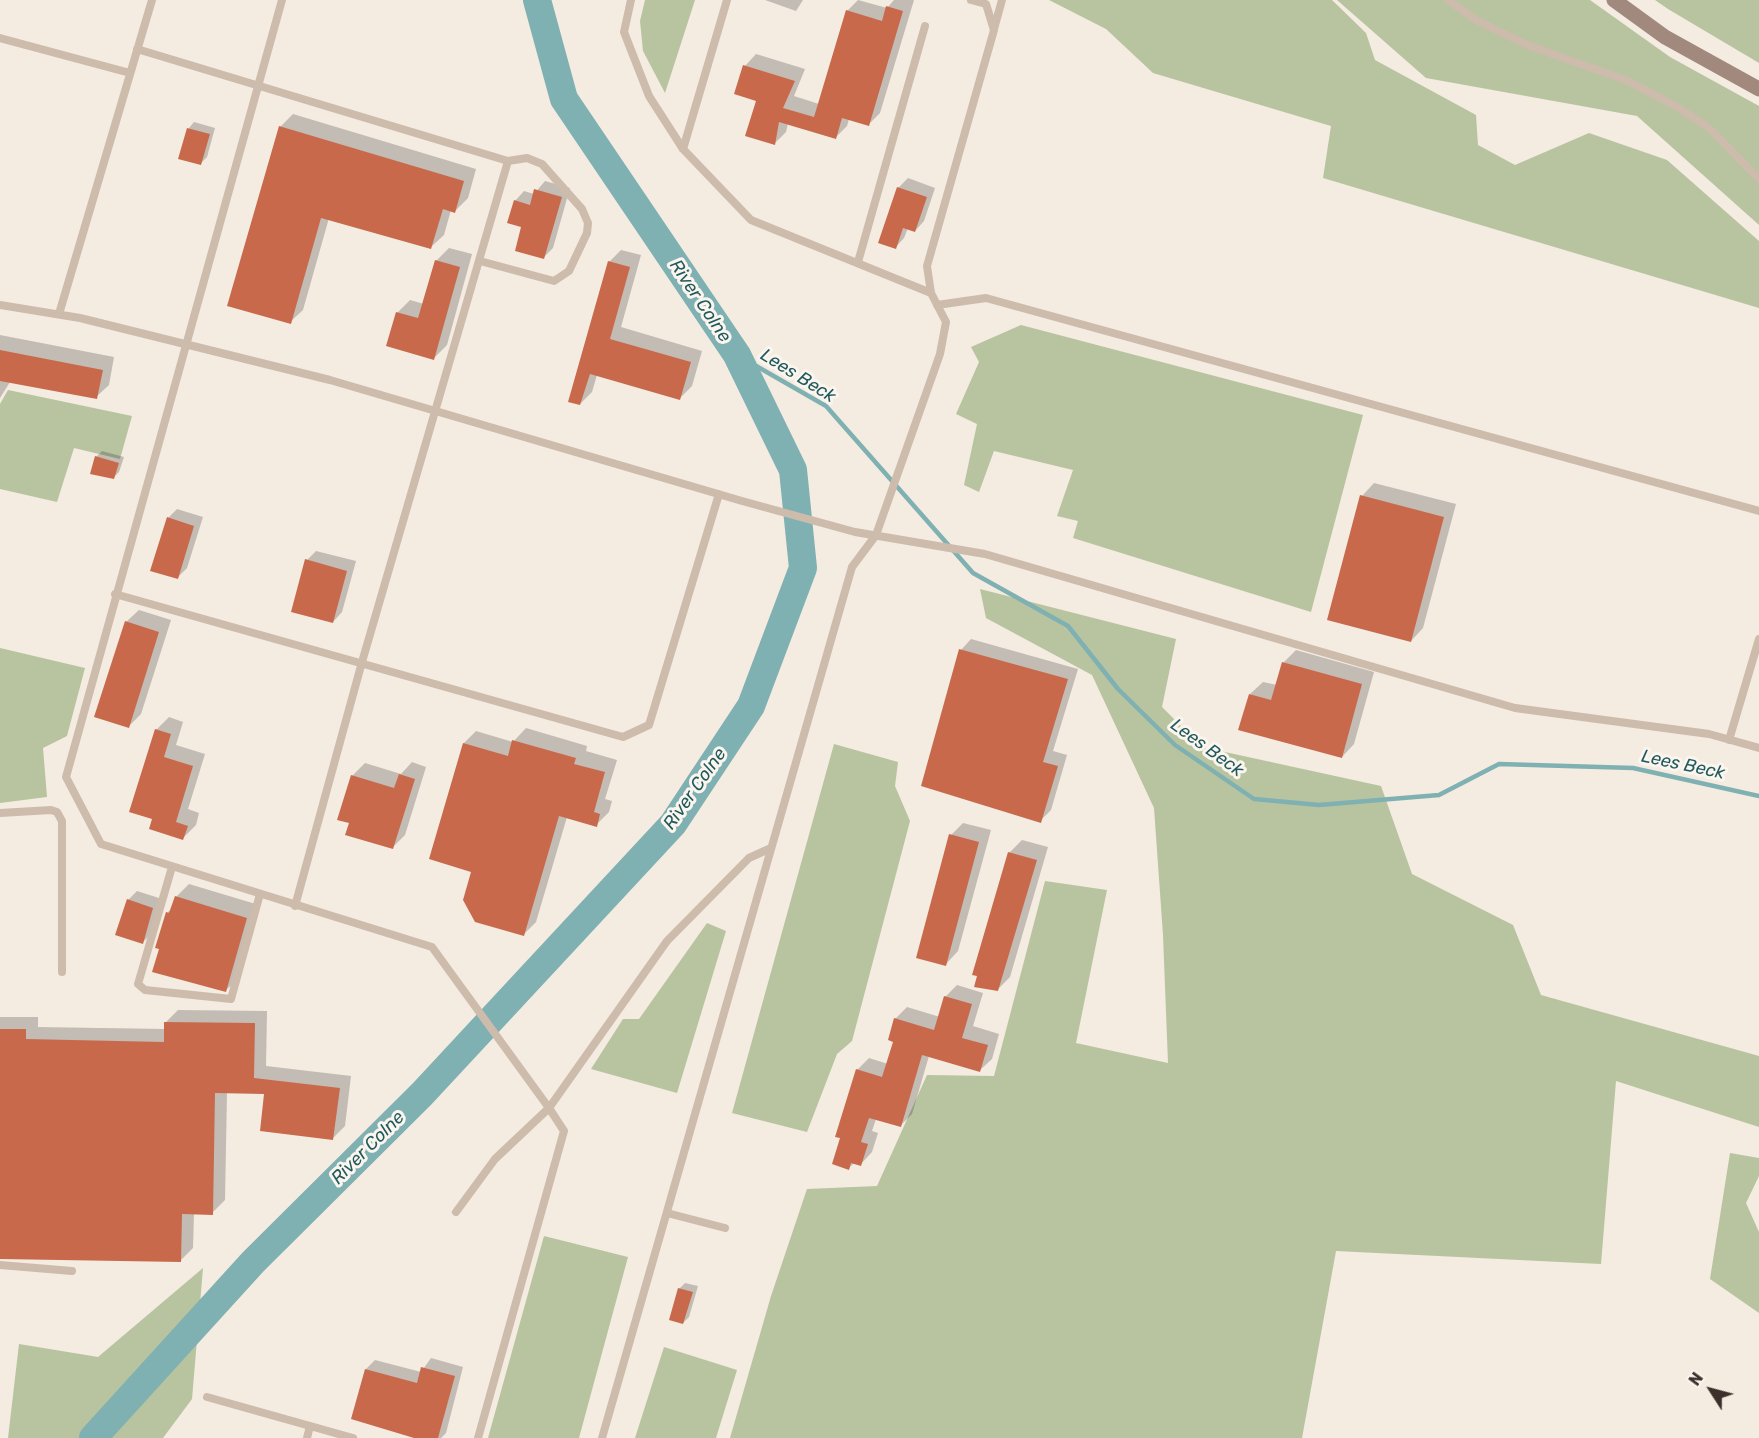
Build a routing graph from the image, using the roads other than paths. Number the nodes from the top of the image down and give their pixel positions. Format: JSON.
{"nodes":[{"id":1,"x":152,"y":0,"type":"edge"},
{"id":2,"x":282,"y":0,"type":"edge"},
{"id":3,"x":631,"y":0,"type":"edge"},
{"id":4,"x":727,"y":0,"type":"edge"},
{"id":5,"x":971,"y":0,"type":"edge"},
{"id":6,"x":1002,"y":0,"type":"edge"},
{"id":7,"x":1448,"y":0,"type":"edge"},
{"id":8,"x":1614,"y":0,"type":"edge"},
{"id":9,"x":925,"y":26,"type":"dead end"},
{"id":10,"x":994,"y":30,"type":"junction"},
{"id":11,"x":0,"y":38,"type":"edge"},
{"id":12,"x":137,"y":49,"type":"junction"},
{"id":13,"x":130,"y":73,"type":"junction"},
{"id":14,"x":258,"y":86,"type":"junction"},
{"id":15,"x":1759,"y":89,"type":"edge"},
{"id":16,"x":683,"y":149,"type":"junction"},
{"id":17,"x":508,"y":161,"type":"junction"},
{"id":18,"x":1759,"y":179,"type":"edge"},
{"id":19,"x":480,"y":261,"type":"junction"},
{"id":20,"x":858,"y":262,"type":"junction"},
{"id":21,"x":931,"y":293,"type":"junction"},
{"id":22,"x":0,"y":305,"type":"edge"},
{"id":23,"x":938,"y":305,"type":"junction"},
{"id":24,"x":59,"y":314,"type":"junction"},
{"id":25,"x":188,"y":344,"type":"junction"},
{"id":26,"x":436,"y":411,"type":"junction"},
{"id":27,"x":719,"y":494,"type":"junction"},
{"id":28,"x":1759,"y":511,"type":"edge"},
{"id":29,"x":876,"y":535,"type":"junction"},
{"id":30,"x":115,"y":594,"type":"junction"},
{"id":31,"x":1759,"y":639,"type":"edge"},
{"id":32,"x":362,"y":662,"type":"junction"},
{"id":33,"x":1729,"y":740,"type":"junction"},
{"id":34,"x":1759,"y":748,"type":"edge"},
{"id":35,"x":0,"y":813,"type":"edge"},
{"id":36,"x":771,"y":848,"type":"junction"},
{"id":37,"x":172,"y":867,"type":"junction"},
{"id":38,"x":260,"y":894,"type":"junction"},
{"id":39,"x":295,"y":906,"type":"junction"},
{"id":40,"x":62,"y":972,"type":"dead end"},
{"id":41,"x":549,"y":1108,"type":"junction"},
{"id":42,"x":456,"y":1212,"type":"dead end"},
{"id":43,"x":667,"y":1213,"type":"junction"},
{"id":44,"x":725,"y":1228,"type":"dead end"},
{"id":45,"x":0,"y":1265,"type":"edge"},
{"id":46,"x":72,"y":1271,"type":"dead end"},
{"id":47,"x":207,"y":1397,"type":"dead end"},
{"id":48,"x":310,"y":1426,"type":"junction"},
{"id":49,"x":307,"y":1438,"type":"edge"},
{"id":50,"x":353,"y":1438,"type":"edge"},
{"id":51,"x":478,"y":1438,"type":"edge"},
{"id":52,"x":602,"y":1438,"type":"edge"}],
"edges":[{"from":1,"to":12,"type":"lane"},
{"from":2,"to":14,"type":"lane"},
{"from":3,"to":16,"type":"lane"},
{"from":4,"to":16,"type":"lane"},
{"from":5,"to":10,"type":"lane"},
{"from":6,"to":10,"type":"lane"},
{"from":7,"to":18,"type":"lane"},
{"from":8,"to":15,"type":"street"},
{"from":9,"to":20,"type":"lane"},
{"from":10,"to":21,"type":"lane"},
{"from":11,"to":13,"type":"lane"},
{"from":12,"to":13,"type":"lane"},
{"from":12,"to":14,"type":"lane"},
{"from":13,"to":24,"type":"lane"},
{"from":14,"to":17,"type":"lane"},
{"from":14,"to":25,"type":"lane"},
{"from":16,"to":20,"type":"lane"},
{"from":17,"to":19,"type":"lane"},
{"from":17,"to":19,"type":"lane"},
{"from":19,"to":26,"type":"lane"},
{"from":20,"to":21,"type":"lane"},
{"from":21,"to":23,"type":"lane"},
{"from":22,"to":24,"type":"lane"},
{"from":23,"to":28,"type":"lane"},
{"from":23,"to":29,"type":"lane"},
{"from":24,"to":25,"type":"lane"},
{"from":25,"to":26,"type":"lane"},
{"from":25,"to":30,"type":"lane"},
{"from":26,"to":27,"type":"lane"},
{"from":26,"to":32,"type":"lane"},
{"from":27,"to":29,"type":"lane"},
{"from":27,"to":32,"type":"lane"},
{"from":29,"to":33,"type":"lane"},
{"from":29,"to":36,"type":"lane"},
{"from":30,"to":32,"type":"lane"},
{"from":30,"to":37,"type":"lane"},
{"from":31,"to":33,"type":"lane"},
{"from":32,"to":39,"type":"lane"},
{"from":33,"to":34,"type":"lane"},
{"from":35,"to":40,"type":"lane"},
{"from":36,"to":41,"type":"lane"},
{"from":36,"to":43,"type":"lane"},
{"from":37,"to":38,"type":"lane"},
{"from":37,"to":38,"type":"lane"},
{"from":38,"to":39,"type":"lane"},
{"from":39,"to":41,"type":"lane"},
{"from":41,"to":42,"type":"lane"},
{"from":41,"to":51,"type":"lane"},
{"from":43,"to":44,"type":"lane"},
{"from":43,"to":52,"type":"lane"},
{"from":45,"to":46,"type":"lane"},
{"from":47,"to":48,"type":"lane"},
{"from":48,"to":49,"type":"lane"},
{"from":48,"to":50,"type":"lane"}]}
